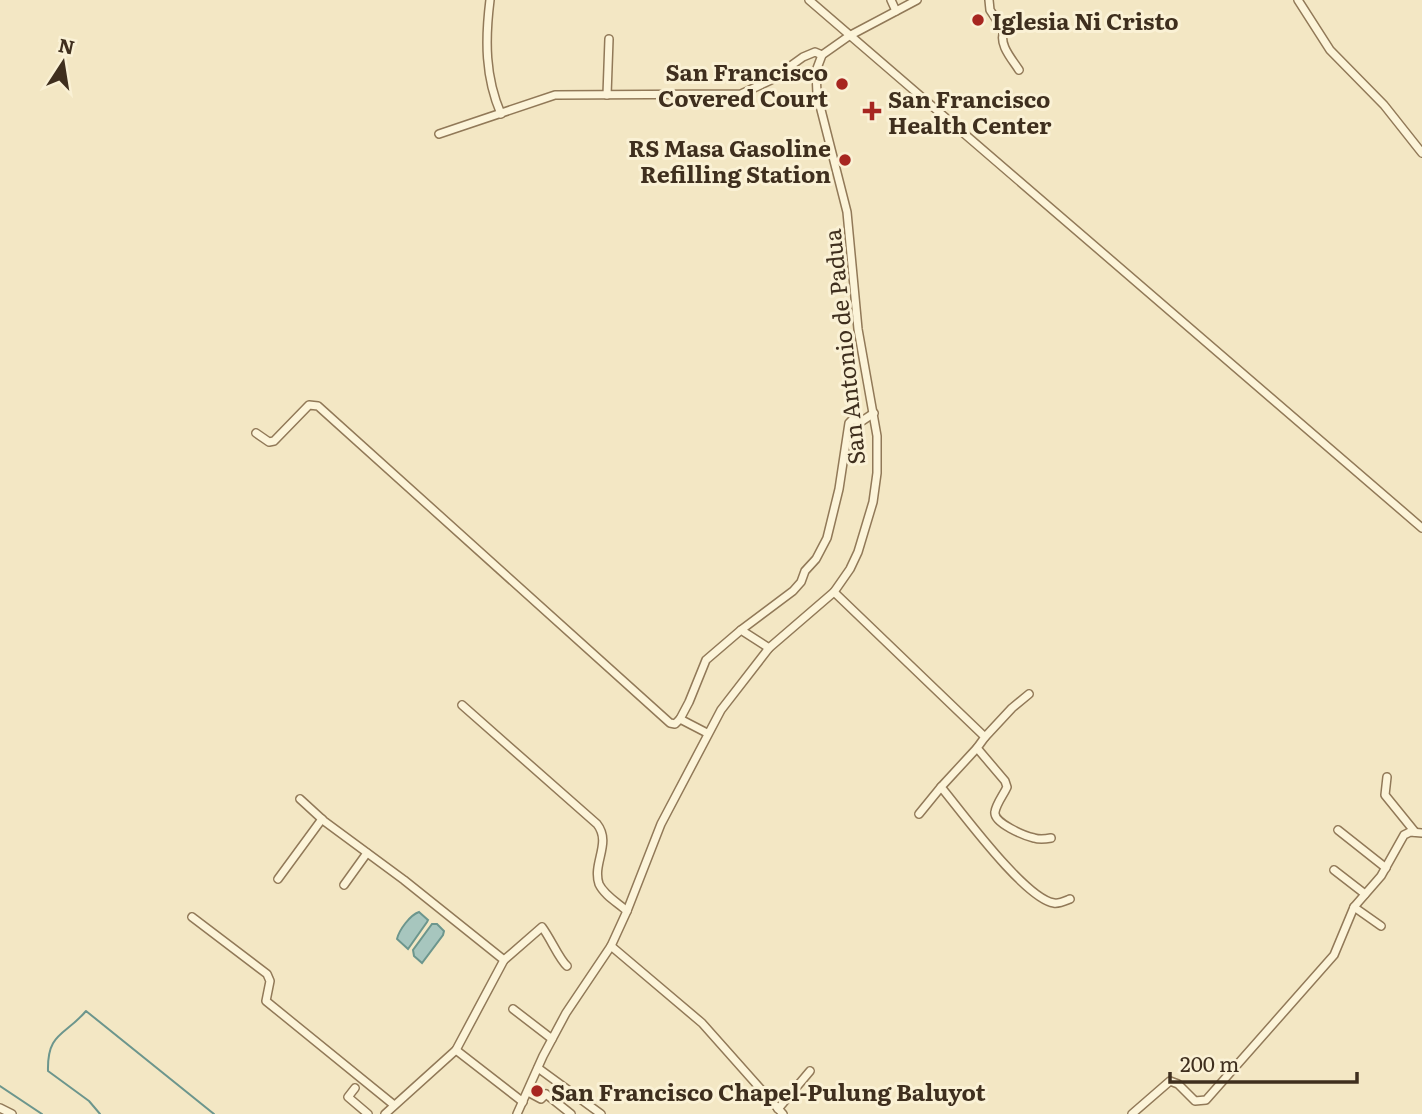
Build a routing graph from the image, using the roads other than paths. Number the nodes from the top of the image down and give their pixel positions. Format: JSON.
{"nodes":[{"id":1,"x":490,"y":0,"type":"edge"},
{"id":2,"x":809,"y":0,"type":"edge"},
{"id":3,"x":891,"y":0,"type":"edge"},
{"id":4,"x":918,"y":0,"type":"edge"},
{"id":5,"x":989,"y":0,"type":"edge"},
{"id":6,"x":1298,"y":0,"type":"edge"},
{"id":7,"x":896,"y":11,"type":"junction"},
{"id":8,"x":849,"y":36,"type":"junction"},
{"id":9,"x":609,"y":39,"type":"dead end"},
{"id":10,"x":822,"y":55,"type":"junction"},
{"id":11,"x":1019,"y":70,"type":"dead end"},
{"id":12,"x":607,"y":95,"type":"junction"},
{"id":13,"x":501,"y":114,"type":"junction"},
{"id":14,"x":439,"y":134,"type":"dead end"},
{"id":15,"x":1422,"y":153,"type":"edge"},
{"id":16,"x":874,"y":413,"type":"junction"},
{"id":17,"x":256,"y":433,"type":"dead end"},
{"id":18,"x":1422,"y":528,"type":"edge"},
{"id":19,"x":834,"y":592,"type":"junction"},
{"id":20,"x":741,"y":630,"type":"junction"},
{"id":21,"x":769,"y":648,"type":"junction"},
{"id":22,"x":1029,"y":694,"type":"dead end"},
{"id":23,"x":462,"y":705,"type":"dead end"},
{"id":24,"x":680,"y":719,"type":"junction"},
{"id":25,"x":707,"y":733,"type":"junction"},
{"id":26,"x":985,"y":737,"type":"junction"},
{"id":27,"x":977,"y":748,"type":"junction"},
{"id":28,"x":1387,"y":777,"type":"dead end"},
{"id":29,"x":941,"y":787,"type":"junction"},
{"id":30,"x":300,"y":799,"type":"dead end"},
{"id":31,"x":919,"y":814,"type":"dead end"},
{"id":32,"x":321,"y":818,"type":"junction"},
{"id":33,"x":1338,"y":830,"type":"dead end"},
{"id":34,"x":1418,"y":833,"type":"edge"},
{"id":35,"x":1051,"y":838,"type":"dead end"},
{"id":36,"x":367,"y":853,"type":"junction"},
{"id":37,"x":1386,"y":868,"type":"junction"},
{"id":38,"x":1334,"y":870,"type":"dead end"},
{"id":39,"x":278,"y":879,"type":"dead end"},
{"id":40,"x":344,"y":885,"type":"dead end"},
{"id":41,"x":1365,"y":894,"type":"junction"},
{"id":42,"x":1070,"y":900,"type":"dead end"},
{"id":43,"x":1354,"y":907,"type":"junction"},
{"id":44,"x":627,"y":911,"type":"junction"},
{"id":45,"x":192,"y":917,"type":"dead end"},
{"id":46,"x":1381,"y":926,"type":"dead end"},
{"id":47,"x":611,"y":946,"type":"junction"},
{"id":48,"x":503,"y":960,"type":"junction"},
{"id":49,"x":567,"y":966,"type":"dead end"},
{"id":50,"x":513,"y":1009,"type":"dead end"},
{"id":51,"x":552,"y":1039,"type":"junction"},
{"id":52,"x":456,"y":1050,"type":"junction"},
{"id":53,"x":538,"y":1068,"type":"junction"},
{"id":54,"x":810,"y":1072,"type":"dead end"},
{"id":55,"x":355,"y":1088,"type":"dead end"},
{"id":56,"x":528,"y":1092,"type":"junction"},
{"id":57,"x":523,"y":1102,"type":"junction"},
{"id":58,"x":394,"y":1105,"type":"junction"},
{"id":59,"x":0,"y":1108,"type":"edge"},
{"id":60,"x":781,"y":1111,"type":"edge"},
{"id":61,"x":12,"y":1114,"type":"edge"},
{"id":62,"x":368,"y":1114,"type":"edge"},
{"id":63,"x":385,"y":1114,"type":"edge"},
{"id":64,"x":517,"y":1114,"type":"edge"},
{"id":65,"x":571,"y":1114,"type":"edge"},
{"id":66,"x":601,"y":1114,"type":"edge"},
{"id":67,"x":1132,"y":1114,"type":"edge"}],
"edges":[{"from":1,"to":13,"type":"street"},
{"from":2,"to":8,"type":"street"},
{"from":3,"to":7,"type":"street"},
{"from":4,"to":7,"type":"street"},
{"from":5,"to":11,"type":"street"},
{"from":6,"to":15,"type":"street"},
{"from":7,"to":8,"type":"street"},
{"from":8,"to":10,"type":"street"},
{"from":8,"to":18,"type":"street"},
{"from":9,"to":12,"type":"street"},
{"from":10,"to":12,"type":"street"},
{"from":10,"to":16,"type":"street","name":"San Antonio de Padua"},
{"from":12,"to":13,"type":"street"},
{"from":13,"to":14,"type":"street"},
{"from":16,"to":19,"type":"street","name":"San Antonio de Padua"},
{"from":16,"to":20,"type":"street"},
{"from":17,"to":24,"type":"street"},
{"from":19,"to":21,"type":"street","name":"San Antonio de Padua"},
{"from":19,"to":26,"type":"street"},
{"from":20,"to":21,"type":"street"},
{"from":20,"to":24,"type":"street"},
{"from":21,"to":25,"type":"street","name":"San Antonio de Padua"},
{"from":22,"to":26,"type":"street"},
{"from":23,"to":44,"type":"street"},
{"from":24,"to":25,"type":"street"},
{"from":25,"to":44,"type":"street","name":"San Antonio de Padua"},
{"from":26,"to":27,"type":"street"},
{"from":27,"to":29,"type":"street"},
{"from":27,"to":35,"type":"street"},
{"from":28,"to":34,"type":"street"},
{"from":29,"to":31,"type":"street"},
{"from":29,"to":42,"type":"street"},
{"from":30,"to":32,"type":"street"},
{"from":32,"to":36,"type":"street"},
{"from":32,"to":39,"type":"street"},
{"from":33,"to":37,"type":"street"},
{"from":34,"to":37,"type":"street"},
{"from":36,"to":40,"type":"street"},
{"from":36,"to":48,"type":"street"},
{"from":37,"to":41,"type":"street"},
{"from":38,"to":41,"type":"street"},
{"from":41,"to":43,"type":"street"},
{"from":43,"to":46,"type":"street"},
{"from":43,"to":67,"type":"street"},
{"from":44,"to":47,"type":"street","name":"San Antonio de Padua"},
{"from":45,"to":58,"type":"street"},
{"from":47,"to":51,"type":"street","name":"San Antonio de Padua"},
{"from":47,"to":60,"type":"street"},
{"from":48,"to":49,"type":"street"},
{"from":48,"to":52,"type":"street"},
{"from":50,"to":51,"type":"street"},
{"from":51,"to":53,"type":"street","name":"San Antonio de Padua"},
{"from":52,"to":57,"type":"street"},
{"from":52,"to":58,"type":"street"},
{"from":53,"to":56,"type":"street","name":"San Antonio de Padua"},
{"from":53,"to":66,"type":"street"},
{"from":54,"to":60,"type":"street"},
{"from":55,"to":62,"type":"street"},
{"from":56,"to":57,"type":"street","name":"San Antonio de Padua"},
{"from":56,"to":65,"type":"street"},
{"from":57,"to":64,"type":"street","name":"San Antonio de Padua"},
{"from":58,"to":63,"type":"street"},
{"from":59,"to":61,"type":"street"}]}
